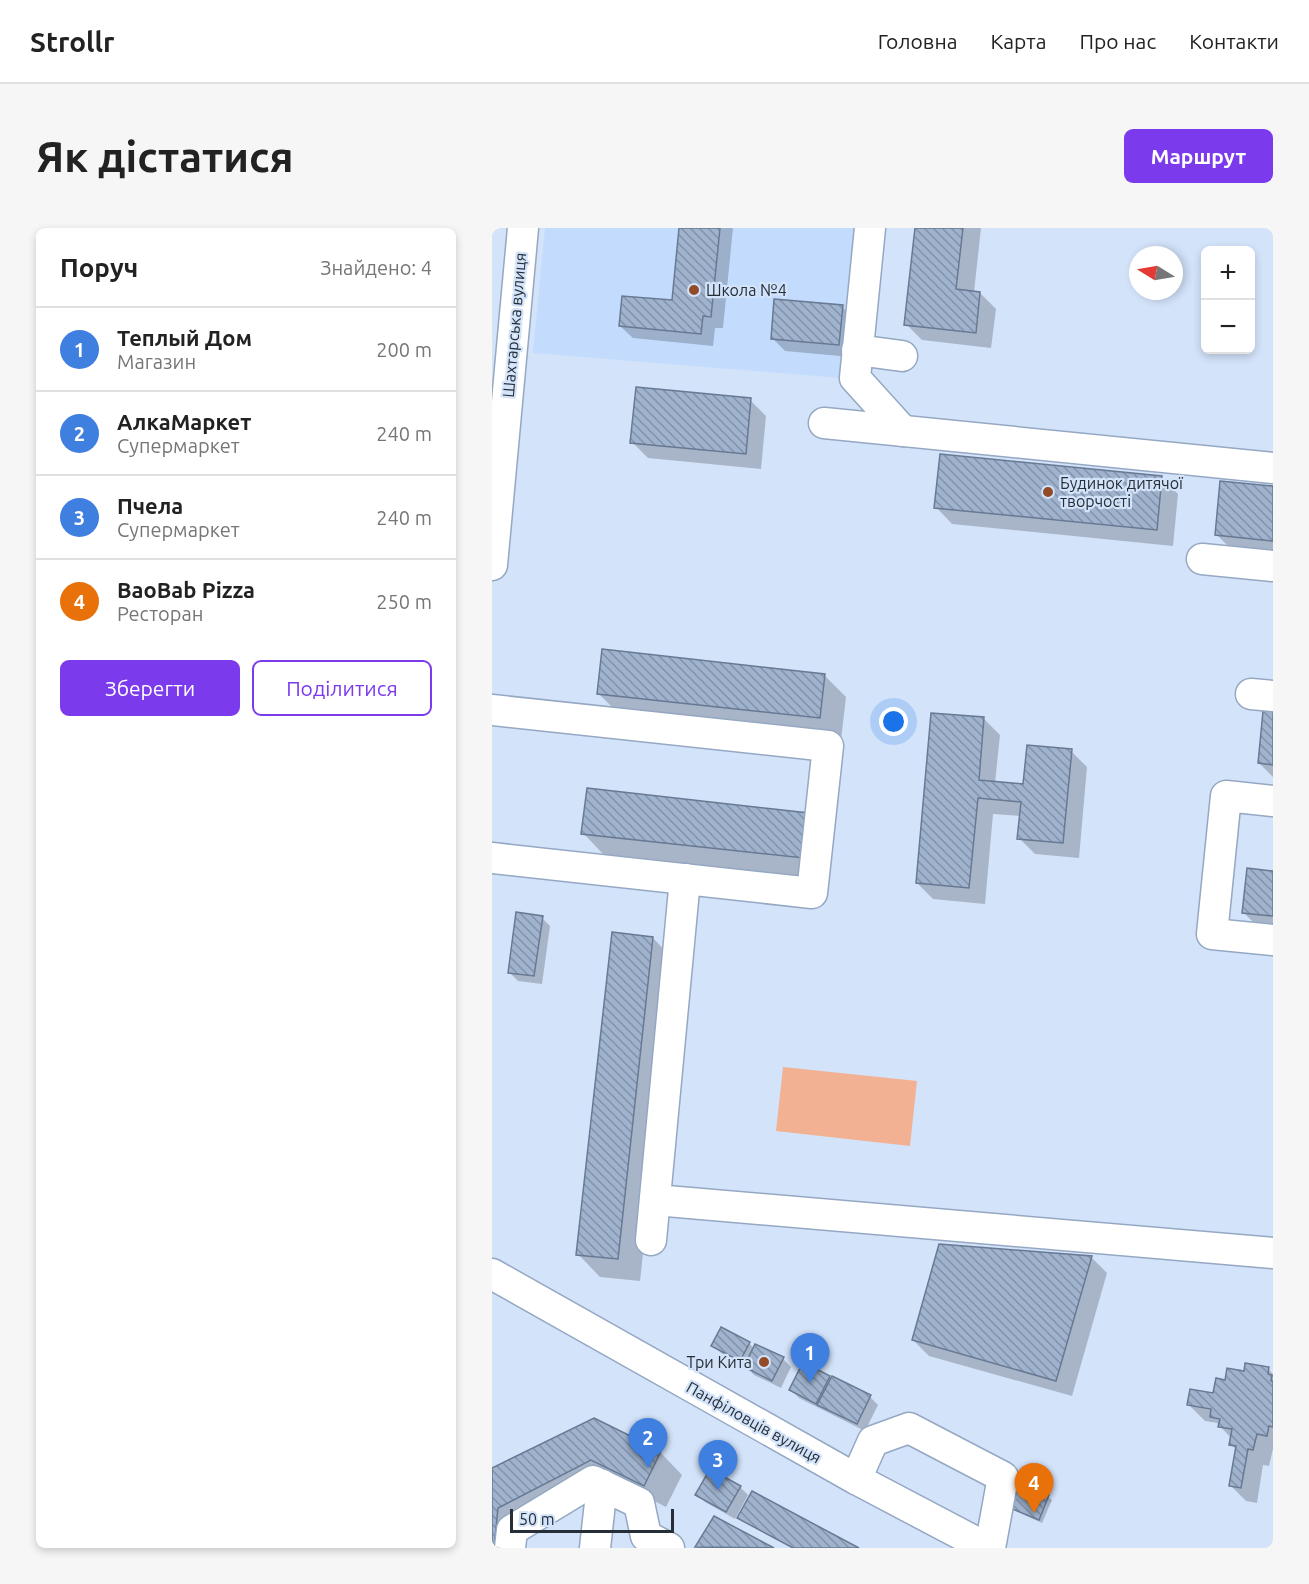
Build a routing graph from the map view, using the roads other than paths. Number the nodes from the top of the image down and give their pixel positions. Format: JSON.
{"nodes":[{"id":1,"x":523,"y":228,"type":"edge"},
{"id":2,"x":870,"y":228,"type":"edge"},
{"id":3,"x":857,"y":350,"type":"junction"},
{"id":4,"x":902,"y":356,"type":"dead end"},
{"id":5,"x":824,"y":423,"type":"dead end"},
{"id":6,"x":903,"y":431,"type":"junction"},
{"id":7,"x":1273,"y":468,"type":"edge"},
{"id":8,"x":1202,"y":559,"type":"dead end"},
{"id":9,"x":492,"y":565,"type":"edge"},
{"id":10,"x":1273,"y":566,"type":"edge"},
{"id":11,"x":492,"y":710,"type":"edge"},
{"id":12,"x":1273,"y":801,"type":"edge"},
{"id":13,"x":492,"y":858,"type":"edge"},
{"id":14,"x":685,"y":879,"type":"junction"},
{"id":15,"x":1273,"y":940,"type":"edge"},
{"id":16,"x":655,"y":1200,"type":"junction"},
{"id":17,"x":651,"y":1240,"type":"dead end"},
{"id":18,"x":1273,"y":1253,"type":"edge"},
{"id":19,"x":492,"y":1274,"type":"edge"},
{"id":20,"x":856,"y":1479,"type":"junction"},
{"id":21,"x":602,"y":1485,"type":"junction"},
{"id":22,"x":510,"y":1548,"type":"edge"},
{"id":23,"x":595,"y":1548,"type":"edge"},
{"id":24,"x":669,"y":1548,"type":"edge"},
{"id":25,"x":988,"y":1548,"type":"edge"}],
"edges":[{"from":1,"to":9,"type":"street","name":"Шахтарська вулиця"},
{"from":2,"to":3,"type":"street"},
{"from":3,"to":4,"type":"street"},
{"from":3,"to":6,"type":"street"},
{"from":5,"to":6,"type":"street"},
{"from":6,"to":7,"type":"street"},
{"from":8,"to":10,"type":"street"},
{"from":11,"to":14,"type":"street"},
{"from":12,"to":15,"type":"street"},
{"from":13,"to":14,"type":"street"},
{"from":14,"to":16,"type":"street"},
{"from":16,"to":17,"type":"street"},
{"from":16,"to":18,"type":"street"},
{"from":19,"to":20,"type":"street","name":"Панфіловців вулиця"},
{"from":20,"to":25,"type":"street","name":"Панфіловців вулиця"},
{"from":20,"to":25,"type":"street"},
{"from":21,"to":22,"type":"street"},
{"from":21,"to":23,"type":"street"},
{"from":21,"to":24,"type":"street"}]}
